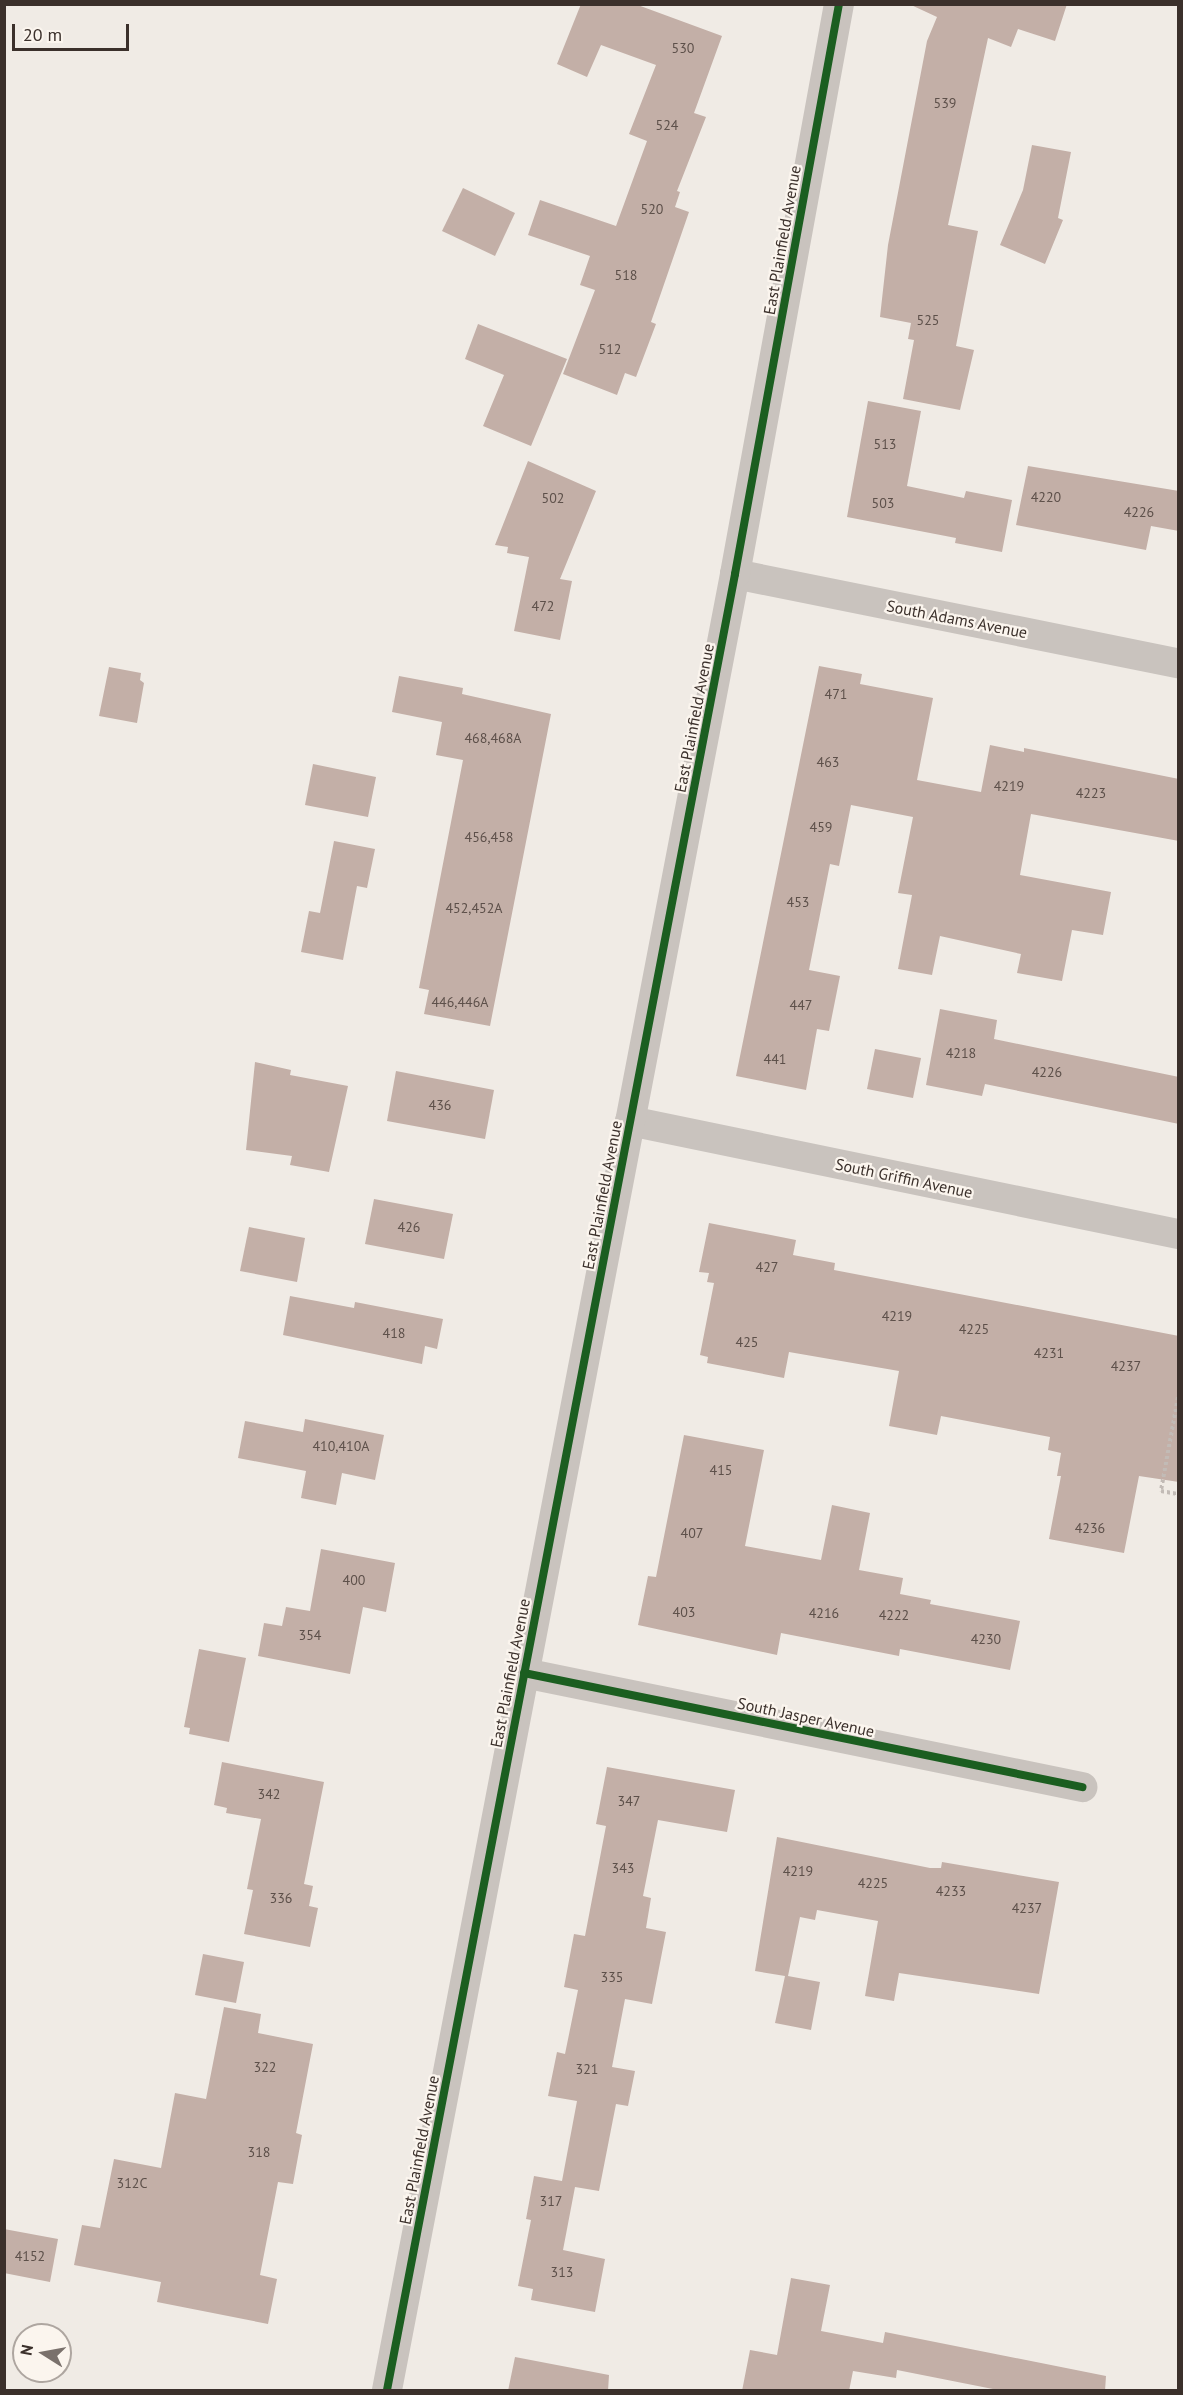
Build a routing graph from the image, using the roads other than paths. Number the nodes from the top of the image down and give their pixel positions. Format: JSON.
{"nodes":[{"id":1,"x":840,"y":4,"type":"edge"},
{"id":2,"x":735,"y":574,"type":"junction"},
{"id":3,"x":1179,"y":663,"type":"edge"},
{"id":4,"x":630,"y":1121,"type":"junction"},
{"id":5,"x":1179,"y":1234,"type":"edge"},
{"id":6,"x":524,"y":1673,"type":"junction"},
{"id":7,"x":1082,"y":1787,"type":"dead end"},
{"id":8,"x":387,"y":2391,"type":"edge"}],
"edges":[{"from":1,"to":2,"type":"street","name":"East Plainfield Avenue"},
{"from":2,"to":3,"type":"street","name":"South Adams Avenue"},
{"from":2,"to":4,"type":"street","name":"East Plainfield Avenue"},
{"from":4,"to":5,"type":"street","name":"South Griffin Avenue"},
{"from":4,"to":6,"type":"street","name":"East Plainfield Avenue"},
{"from":6,"to":7,"type":"street","name":"South Jasper Avenue"},
{"from":6,"to":8,"type":"street","name":"East Plainfield Avenue"}]}
